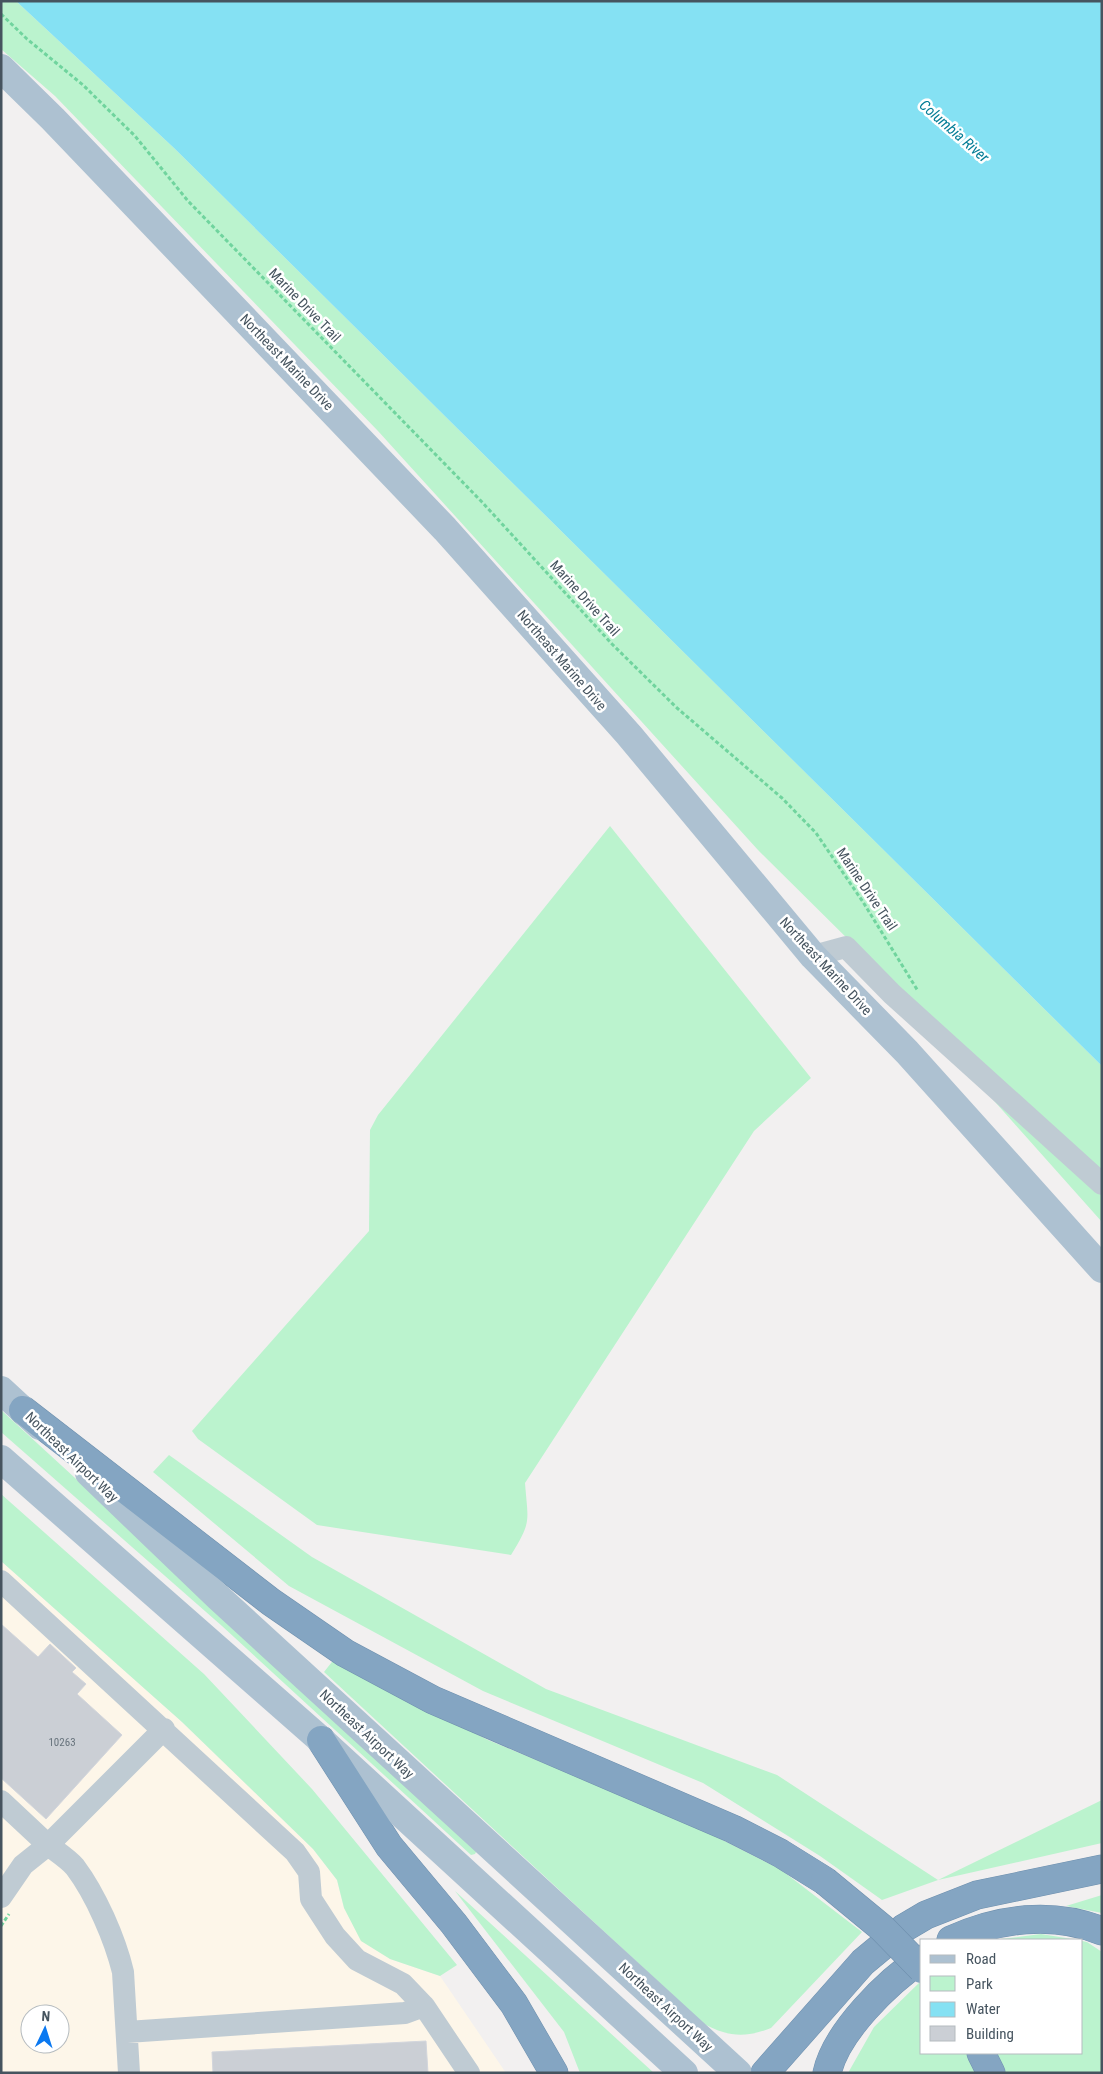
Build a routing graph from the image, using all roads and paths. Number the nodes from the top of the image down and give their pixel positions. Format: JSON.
{"nodes":[{"id":1,"x":1,"y":14,"type":"edge"},
{"id":2,"x":1,"y":68,"type":"edge"},
{"id":3,"x":813,"y":956,"type":"junction"},
{"id":4,"x":920,"y":995,"type":"dead end"},
{"id":5,"x":1102,"y":1184,"type":"edge"},
{"id":6,"x":1102,"y":1269,"type":"edge"},
{"id":7,"x":1,"y":1390,"type":"edge"},
{"id":8,"x":23,"y":1410,"type":"junction"},
{"id":9,"x":1,"y":1459,"type":"edge"},
{"id":10,"x":1,"y":1581,"type":"edge"},
{"id":11,"x":164,"y":1729,"type":"junction"},
{"id":12,"x":321,"y":1740,"type":"junction"},
{"id":13,"x":1,"y":1801,"type":"edge"},
{"id":14,"x":48,"y":1845,"type":"junction"},
{"id":15,"x":1102,"y":1869,"type":"edge"},
{"id":16,"x":1,"y":1896,"type":"edge"},
{"id":17,"x":1102,"y":1931,"type":"edge"},
{"id":18,"x":953,"y":1939,"type":"edge"},
{"id":19,"x":920,"y":1960,"type":"edge"},
{"id":20,"x":920,"y":1967,"type":"edge"},
{"id":21,"x":424,"y":2006,"type":"junction"},
{"id":22,"x":127,"y":2032,"type":"junction"},
{"id":23,"x":982,"y":2054,"type":"edge"},
{"id":24,"x":129,"y":2073,"type":"edge"},
{"id":25,"x":469,"y":2073,"type":"edge"},
{"id":26,"x":554,"y":2073,"type":"edge"},
{"id":27,"x":684,"y":2073,"type":"edge"},
{"id":28,"x":738,"y":2073,"type":"edge"},
{"id":29,"x":766,"y":2073,"type":"edge"},
{"id":30,"x":827,"y":2073,"type":"edge"},
{"id":31,"x":991,"y":2073,"type":"edge"}],
"edges":[{"from":1,"to":4,"type":"path","name":"Marine Drive Trail"},
{"from":2,"to":3,"type":"main road","name":"Northeast Marine Drive"},
{"from":3,"to":5,"type":"lane"},
{"from":3,"to":6,"type":"main road","name":"Northeast Marine Drive"},
{"from":7,"to":8,"type":"main road","name":"Northeast Airport Way"},
{"from":8,"to":20,"type":"highway","bridge":true},
{"from":8,"to":28,"type":"main road","name":"Northeast Airport Way"},
{"from":9,"to":12,"type":"main road"},
{"from":10,"to":11,"type":"lane"},
{"from":11,"to":14,"type":"lane"},
{"from":11,"to":21,"type":"lane"},
{"from":12,"to":26,"type":"highway"},
{"from":12,"to":27,"type":"main road"},
{"from":13,"to":14,"type":"lane"},
{"from":14,"to":16,"type":"lane"},
{"from":14,"to":22,"type":"lane"},
{"from":15,"to":29,"type":"highway"},
{"from":17,"to":18,"type":"highway"},
{"from":19,"to":30,"type":"highway"},
{"from":21,"to":22,"type":"lane"},
{"from":21,"to":25,"type":"lane"},
{"from":22,"to":24,"type":"lane"},
{"from":23,"to":31,"type":"highway"}]}
